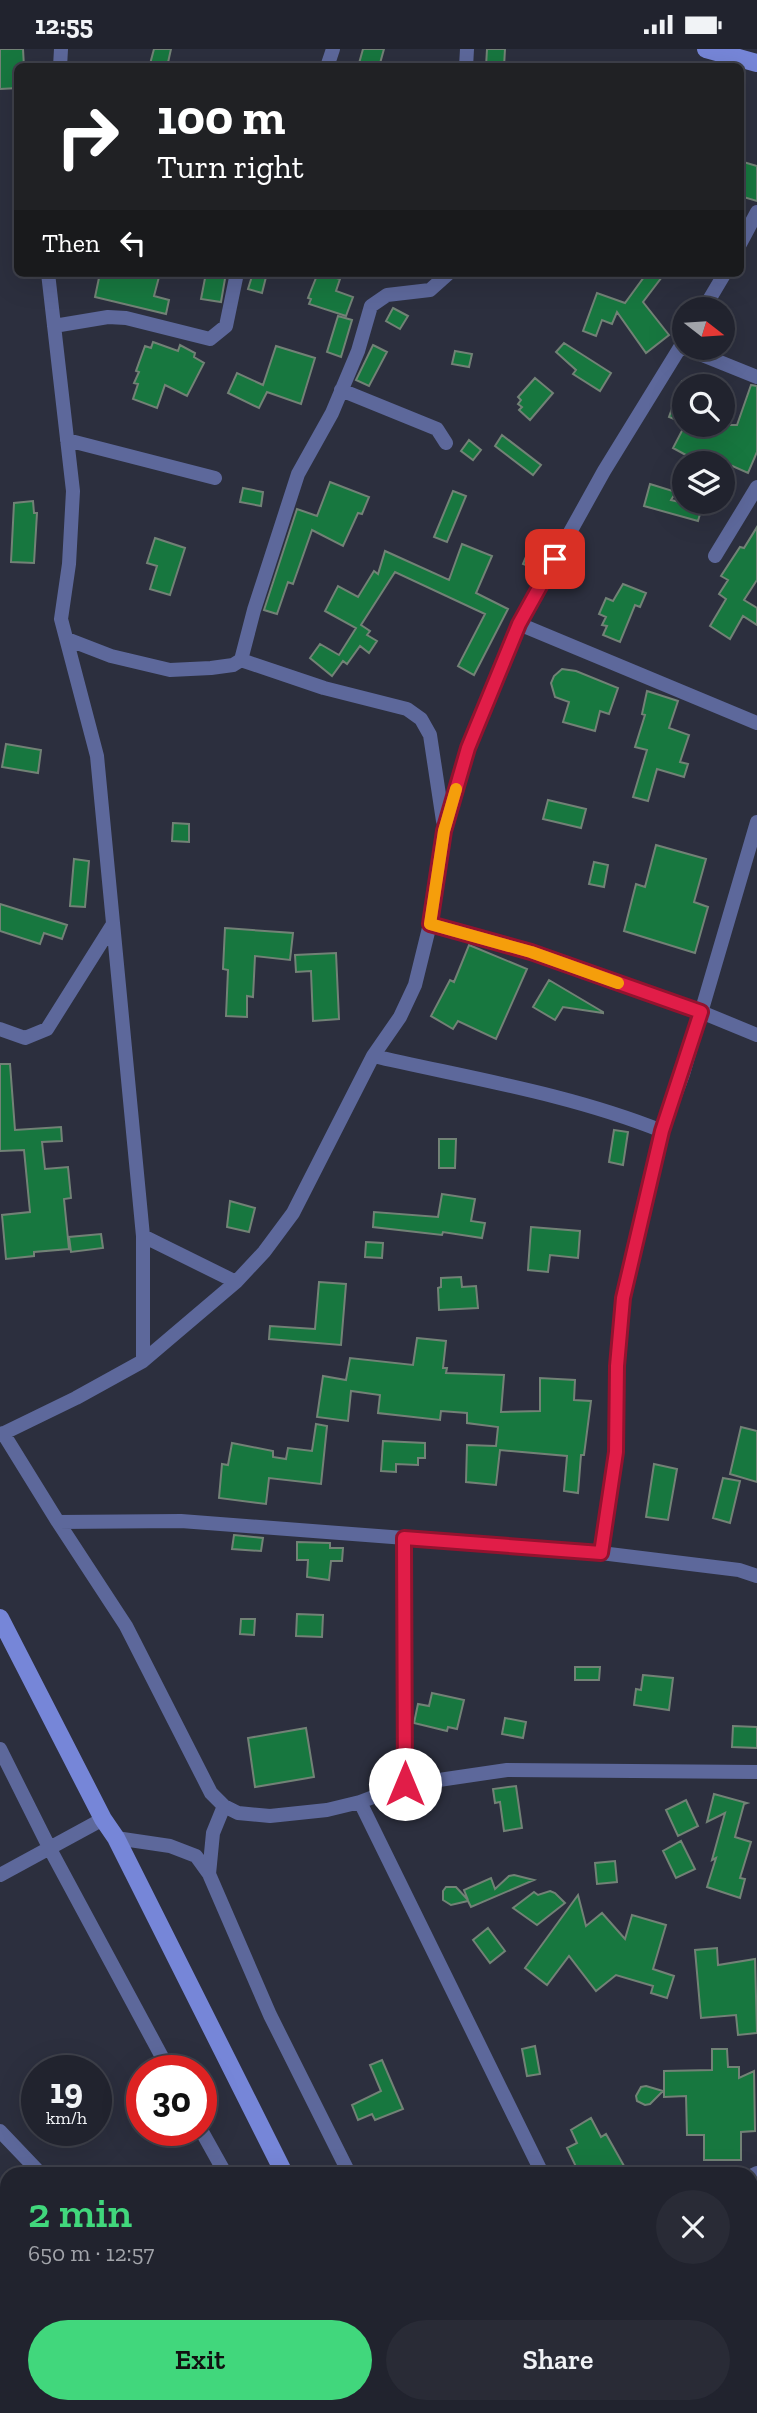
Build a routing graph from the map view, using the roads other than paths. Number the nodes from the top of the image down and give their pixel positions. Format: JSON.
{"nodes":[{"id":1,"x":706,"y":49,"type":"edge"},
{"id":2,"x":757,"y":63,"type":"edge"},
{"id":3,"x":757,"y":212,"type":"edge"},
{"id":4,"x":744,"y":236,"type":"edge"},
{"id":5,"x":48,"y":277,"type":"edge"},
{"id":6,"x":236,"y":277,"type":"edge"},
{"id":7,"x":445,"y":277,"type":"edge"},
{"id":8,"x":723,"y":277,"type":"edge"},
{"id":9,"x":711,"y":297,"type":"edge"},
{"id":10,"x":54,"y":326,"type":"junction"},
{"id":11,"x":674,"y":361,"type":"edge"},
{"id":12,"x":720,"y":361,"type":"edge"},
{"id":13,"x":757,"y":376,"type":"edge"},
{"id":14,"x":341,"y":390,"type":"junction"},
{"id":15,"x":67,"y":440,"type":"junction"},
{"id":16,"x":446,"y":443,"type":"dead end"},
{"id":17,"x":215,"y":478,"type":"dead end"},
{"id":18,"x":757,"y":487,"type":"edge"},
{"id":19,"x":715,"y":556,"type":"dead end"},
{"id":20,"x":519,"y":624,"type":"junction"},
{"id":21,"x":66,"y":639,"type":"junction"},
{"id":22,"x":241,"y":660,"type":"junction"},
{"id":23,"x":757,"y":723,"type":"edge"},
{"id":24,"x":757,"y":822,"type":"edge"},
{"id":25,"x":444,"y":831,"type":"junction"},
{"id":26,"x":113,"y":924,"type":"junction"},
{"id":27,"x":430,"y":924,"type":"junction"},
{"id":28,"x":701,"y":1012,"type":"junction"},
{"id":29,"x":0,"y":1029,"type":"edge"},
{"id":30,"x":757,"y":1035,"type":"edge"},
{"id":31,"x":373,"y":1056,"type":"junction"},
{"id":32,"x":662,"y":1131,"type":"junction"},
{"id":33,"x":143,"y":1236,"type":"junction"},
{"id":34,"x":236,"y":1282,"type":"junction"},
{"id":35,"x":143,"y":1361,"type":"junction"},
{"id":36,"x":2,"y":1434,"type":"edge"},
{"id":37,"x":58,"y":1522,"type":"junction"},
{"id":38,"x":404,"y":1538,"type":"junction"},
{"id":39,"x":601,"y":1553,"type":"junction"},
{"id":40,"x":757,"y":1576,"type":"edge"},
{"id":41,"x":0,"y":1618,"type":"edge"},
{"id":42,"x":0,"y":1749,"type":"edge"},
{"id":43,"x":757,"y":1772,"type":"edge"},
{"id":44,"x":405,"y":1784,"type":"junction"},
{"id":45,"x":360,"y":1802,"type":"junction"},
{"id":46,"x":225,"y":1806,"type":"junction"},
{"id":47,"x":103,"y":1819,"type":"junction"},
{"id":48,"x":116,"y":1838,"type":"junction"},
{"id":49,"x":50,"y":1849,"type":"junction"},
{"id":50,"x":209,"y":1874,"type":"junction"},
{"id":51,"x":0,"y":1875,"type":"edge"},
{"id":52,"x":161,"y":2055,"type":"edge"},
{"id":53,"x":0,"y":2131,"type":"edge"},
{"id":54,"x":210,"y":2146,"type":"edge"},
{"id":55,"x":34,"y":2167,"type":"edge"},
{"id":56,"x":222,"y":2167,"type":"edge"},
{"id":57,"x":281,"y":2167,"type":"edge"},
{"id":58,"x":346,"y":2167,"type":"edge"},
{"id":59,"x":539,"y":2167,"type":"edge"}],
"edges":[{"from":1,"to":2,"type":"main road"},
{"from":3,"to":4,"type":"street"},
{"from":5,"to":10,"type":"street"},
{"from":6,"to":10,"type":"street"},
{"from":7,"to":14,"type":"street"},
{"from":8,"to":9,"type":"street"},
{"from":10,"to":15,"type":"street"},
{"from":11,"to":20,"type":"street"},
{"from":12,"to":13,"type":"street"},
{"from":14,"to":16,"type":"street"},
{"from":14,"to":22,"type":"street"},
{"from":15,"to":17,"type":"street"},
{"from":15,"to":21,"type":"street"},
{"from":18,"to":19,"type":"street"},
{"from":20,"to":23,"type":"street"},
{"from":20,"to":25,"type":"street"},
{"from":21,"to":22,"type":"street"},
{"from":21,"to":26,"type":"street"},
{"from":22,"to":25,"type":"street"},
{"from":24,"to":28,"type":"street"},
{"from":25,"to":27,"type":"street"},
{"from":26,"to":29,"type":"street"},
{"from":26,"to":33,"type":"street"},
{"from":27,"to":28,"type":"street"},
{"from":27,"to":31,"type":"street"},
{"from":28,"to":30,"type":"street"},
{"from":28,"to":32,"type":"street"},
{"from":31,"to":32,"type":"street"},
{"from":31,"to":34,"type":"street"},
{"from":32,"to":39,"type":"street"},
{"from":33,"to":34,"type":"street"},
{"from":33,"to":35,"type":"street"},
{"from":34,"to":35,"type":"street"},
{"from":35,"to":36,"type":"street"},
{"from":36,"to":37,"type":"street"},
{"from":37,"to":38,"type":"street"},
{"from":37,"to":46,"type":"street"},
{"from":38,"to":39,"type":"street"},
{"from":38,"to":44,"type":"street"},
{"from":39,"to":40,"type":"street"},
{"from":41,"to":47,"type":"main road"},
{"from":42,"to":49,"type":"street"},
{"from":43,"to":44,"type":"street"},
{"from":44,"to":45,"type":"street"},
{"from":45,"to":46,"type":"street"},
{"from":45,"to":59,"type":"street"},
{"from":46,"to":50,"type":"street"},
{"from":47,"to":48,"type":"main road"},
{"from":47,"to":49,"type":"street"},
{"from":48,"to":50,"type":"street"},
{"from":48,"to":57,"type":"main road"},
{"from":49,"to":51,"type":"street"},
{"from":49,"to":52,"type":"street"},
{"from":50,"to":58,"type":"street"},
{"from":53,"to":55,"type":"street"},
{"from":54,"to":56,"type":"street"}]}
